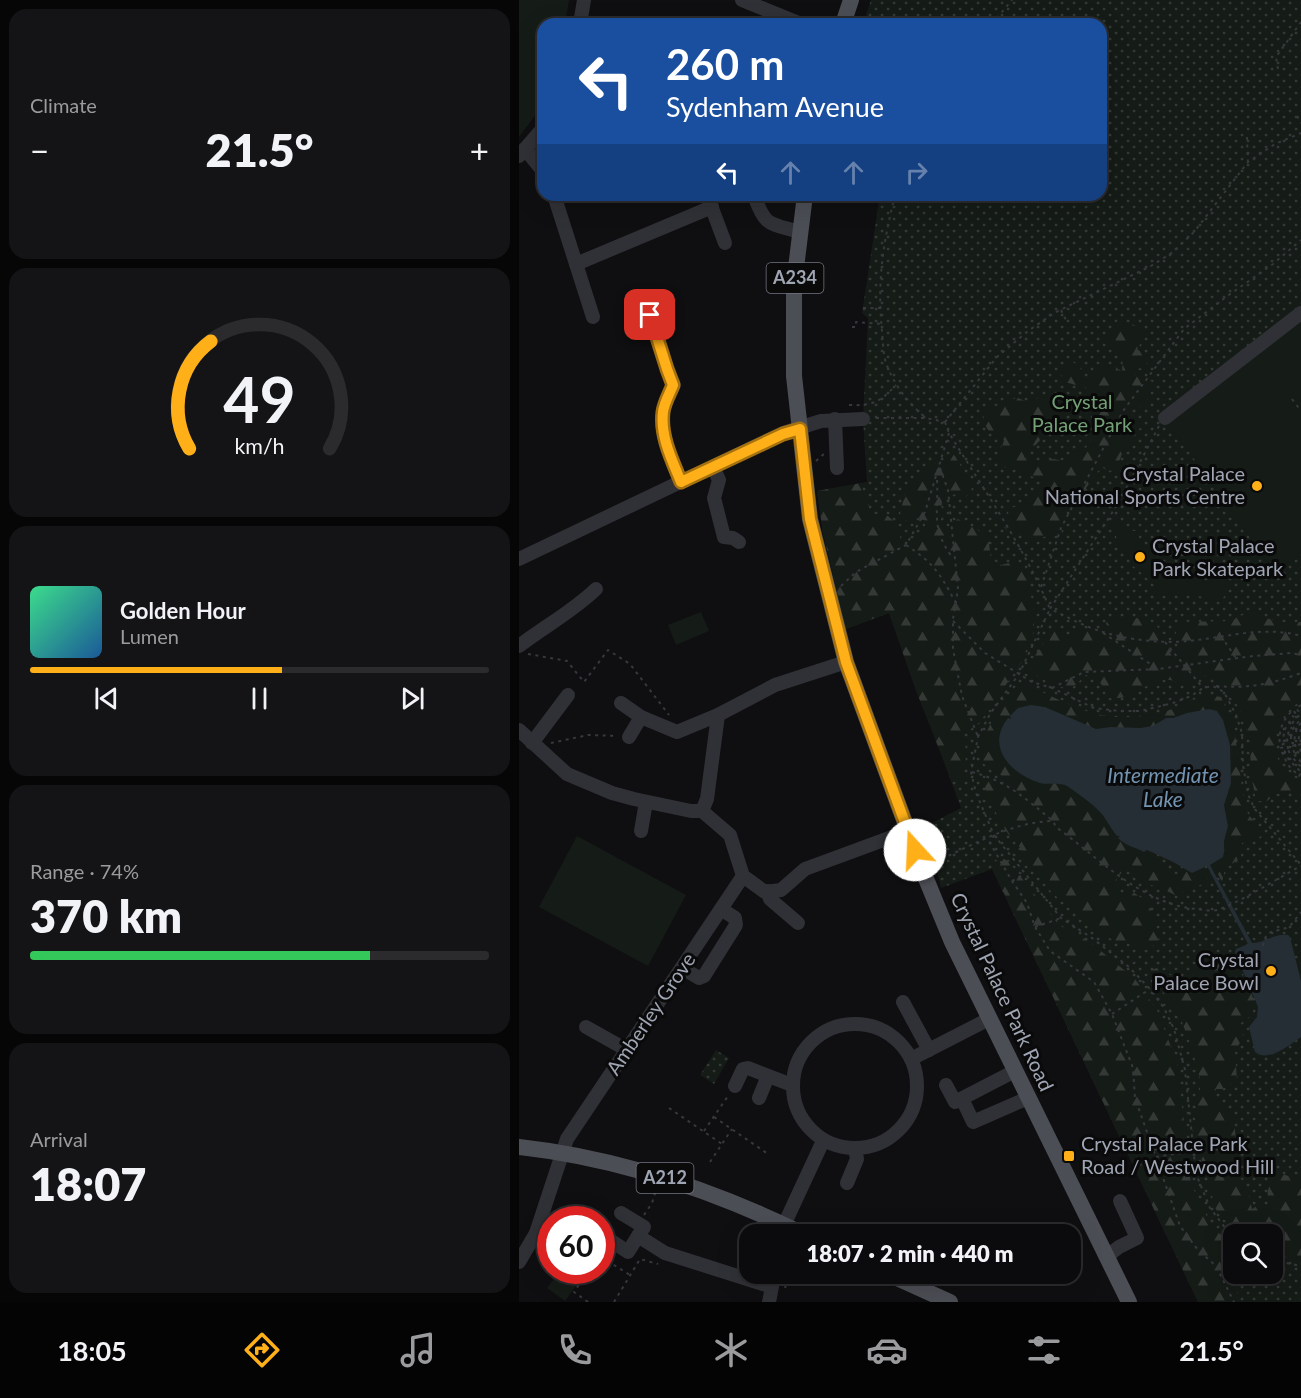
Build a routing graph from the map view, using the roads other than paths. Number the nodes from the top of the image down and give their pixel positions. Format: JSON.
{"nodes":[{"id":1,"x":584,"y":0,"type":"edge"},
{"id":2,"x":742,"y":0,"type":"edge"},
{"id":3,"x":851,"y":0,"type":"edge"},
{"id":4,"x":581,"y":18,"type":"edge"},
{"id":5,"x":786,"y":18,"type":"edge"},
{"id":6,"x":845,"y":18,"type":"edge"},
{"id":7,"x":537,"y":135,"type":"edge"},
{"id":8,"x":522,"y":153,"type":"edge"},
{"id":9,"x":537,"y":166,"type":"edge"},
{"id":10,"x":556,"y":201,"type":"edge"},
{"id":11,"x":709,"y":201,"type":"edge"},
{"id":12,"x":756,"y":201,"type":"edge"},
{"id":13,"x":804,"y":201,"type":"edge"},
{"id":14,"x":800,"y":232,"type":"junction"},
{"id":15,"x":725,"y":243,"type":"dead end"},
{"id":16,"x":576,"y":264,"type":"junction"},
{"id":17,"x":1301,"y":313,"type":"edge"},
{"id":18,"x":650,"y":315,"type":"dead end"},
{"id":19,"x":593,"y":317,"type":"dead end"},
{"id":20,"x":869,"y":418,"type":"road end"},
{"id":21,"x":1164,"y":418,"type":"road end"},
{"id":22,"x":835,"y":419,"type":"junction"},
{"id":23,"x":800,"y":429,"type":"junction"},
{"id":24,"x":713,"y":467,"type":"junction"},
{"id":25,"x":837,"y":468,"type":"dead end"},
{"id":26,"x":681,"y":482,"type":"junction"},
{"id":27,"x":739,"y":542,"type":"dead end"},
{"id":28,"x":519,"y":559,"type":"edge"},
{"id":29,"x":596,"y":589,"type":"dead end"},
{"id":30,"x":519,"y":646,"type":"edge"},
{"id":31,"x":846,"y":662,"type":"junction"},
{"id":32,"x":568,"y":695,"type":"dead end"},
{"id":33,"x":621,"y":703,"type":"dead end"},
{"id":34,"x":718,"y":715,"type":"junction"},
{"id":35,"x":641,"y":717,"type":"junction"},
{"id":36,"x":519,"y":730,"type":"edge"},
{"id":37,"x":629,"y":737,"type":"road end"},
{"id":38,"x":534,"y":745,"type":"junction"},
{"id":39,"x":646,"y":802,"type":"junction"},
{"id":40,"x":702,"y":811,"type":"junction"},
{"id":41,"x":641,"y":831,"type":"dead end"},
{"id":42,"x":908,"y":831,"type":"junction"},
{"id":43,"x":743,"y":876,"type":"junction"},
{"id":44,"x":768,"y":891,"type":"junction"},
{"id":45,"x":721,"y":909,"type":"junction"},
{"id":46,"x":798,"y":923,"type":"dead end"},
{"id":47,"x":682,"y":968,"type":"junction"},
{"id":48,"x":903,"y":1002,"type":"dead end"},
{"id":49,"x":989,"y":1019,"type":"junction"},
{"id":50,"x":586,"y":1027,"type":"dead end"},
{"id":51,"x":627,"y":1050,"type":"junction"},
{"id":52,"x":929,"y":1050,"type":"junction"},
{"id":53,"x":911,"y":1059,"type":"junction"},
{"id":54,"x":1015,"y":1071,"type":"junction"},
{"id":55,"x":768,"y":1076,"type":"junction"},
{"id":56,"x":792,"y":1085,"type":"junction"},
{"id":57,"x":946,"y":1085,"type":"dead end"},
{"id":58,"x":735,"y":1086,"type":"road end"},
{"id":59,"x":759,"y":1098,"type":"dead end"},
{"id":60,"x":1028,"y":1098,"type":"junction"},
{"id":61,"x":965,"y":1106,"type":"dead end"},
{"id":62,"x":823,"y":1141,"type":"junction"},
{"id":63,"x":519,"y":1146,"type":"edge"},
{"id":64,"x":855,"y":1148,"type":"junction"},
{"id":65,"x":562,"y":1154,"type":"junction"},
{"id":66,"x":847,"y":1183,"type":"dead end"},
{"id":67,"x":1120,"y":1201,"type":"dead end"},
{"id":68,"x":621,"y":1213,"type":"dead end"},
{"id":69,"x":782,"y":1224,"type":"edge"},
{"id":70,"x":784,"y":1224,"type":"edge"},
{"id":71,"x":638,"y":1236,"type":"junction"},
{"id":72,"x":615,"y":1244,"type":"edge"},
{"id":73,"x":1106,"y":1257,"type":"junction"},
{"id":74,"x":519,"y":1262,"type":"edge"},
{"id":75,"x":910,"y":1284,"type":"edge"},
{"id":76,"x":769,"y":1302,"type":"edge"},
{"id":77,"x":950,"y":1302,"type":"edge"},
{"id":78,"x":1129,"y":1302,"type":"edge"}],
"edges":[{"from":1,"to":4,"type":"street"},
{"from":2,"to":5,"type":"street"},
{"from":3,"to":6,"type":"main road"},
{"from":7,"to":8,"type":"street"},
{"from":8,"to":9,"type":"street"},
{"from":10,"to":16,"type":"street"},
{"from":11,"to":15,"type":"street"},
{"from":11,"to":16,"type":"street"},
{"from":12,"to":14,"type":"street"},
{"from":13,"to":14,"type":"main road","name":"Crystal Palace Park Road","number":"A234"},
{"from":14,"to":23,"type":"main road","name":"Crystal Palace Park Road","number":"A234"},
{"from":16,"to":19,"type":"street"},
{"from":17,"to":21,"type":"street"},
{"from":18,"to":26,"type":"street"},
{"from":20,"to":22,"type":"street"},
{"from":22,"to":23,"type":"street"},
{"from":22,"to":25,"type":"street"},
{"from":23,"to":24,"type":"street"},
{"from":23,"to":31,"type":"main road","name":"Crystal Palace Park Road","number":"A234"},
{"from":24,"to":26,"type":"street"},
{"from":24,"to":27,"type":"street"},
{"from":26,"to":28,"type":"street"},
{"from":29,"to":30,"type":"street"},
{"from":31,"to":34,"type":"street"},
{"from":31,"to":42,"type":"main road","name":"Crystal Palace Park Road","number":"A234"},
{"from":32,"to":38,"type":"street"},
{"from":33,"to":35,"type":"street"},
{"from":34,"to":35,"type":"street"},
{"from":34,"to":40,"type":"street"},
{"from":35,"to":37,"type":"street"},
{"from":36,"to":38,"type":"street"},
{"from":38,"to":39,"type":"street"},
{"from":39,"to":40,"type":"street"},
{"from":39,"to":41,"type":"street"},
{"from":40,"to":43,"type":"street"},
{"from":42,"to":44,"type":"street"},
{"from":42,"to":49,"type":"main road","name":"Crystal Palace Park Road","number":"A234"},
{"from":43,"to":44,"type":"street"},
{"from":43,"to":45,"type":"street","name":"Amberley Grove"},
{"from":44,"to":46,"type":"street"},
{"from":45,"to":47,"type":"street","name":"Amberley Grove"},
{"from":45,"to":47,"type":"street"},
{"from":47,"to":51,"type":"street","name":"Amberley Grove"},
{"from":48,"to":52,"type":"street"},
{"from":49,"to":52,"type":"street"},
{"from":49,"to":54,"type":"main road","name":"Crystal Palace Park Road","number":"A234"},
{"from":50,"to":51,"type":"street"},
{"from":51,"to":65,"type":"street","name":"Amberley Grove"},
{"from":52,"to":53,"type":"street"},
{"from":53,"to":56,"type":"street"},
{"from":53,"to":64,"type":"street"},
{"from":54,"to":57,"type":"street"},
{"from":54,"to":60,"type":"main road","name":"Crystal Palace Park Road","number":"A234"},
{"from":55,"to":56,"type":"street"},
{"from":55,"to":58,"type":"street"},
{"from":55,"to":59,"type":"street"},
{"from":56,"to":62,"type":"street"},
{"from":60,"to":61,"type":"street"},
{"from":60,"to":73,"type":"main road","name":"Crystal Palace Park Road","number":"A234"},
{"from":62,"to":64,"type":"street"},
{"from":62,"to":70,"type":"street"},
{"from":63,"to":65,"type":"main road","number":"A212"},
{"from":64,"to":66,"type":"street"},
{"from":65,"to":69,"type":"main road","number":"A212"},
{"from":65,"to":74,"type":"street","name":"Amberley Grove"},
{"from":67,"to":73,"type":"street"},
{"from":68,"to":71,"type":"street"},
{"from":71,"to":72,"type":"street"},
{"from":71,"to":76,"type":"street"},
{"from":73,"to":78,"type":"main road","name":"Crystal Palace Park Road","number":"A234"},
{"from":75,"to":77,"type":"main road"}]}
